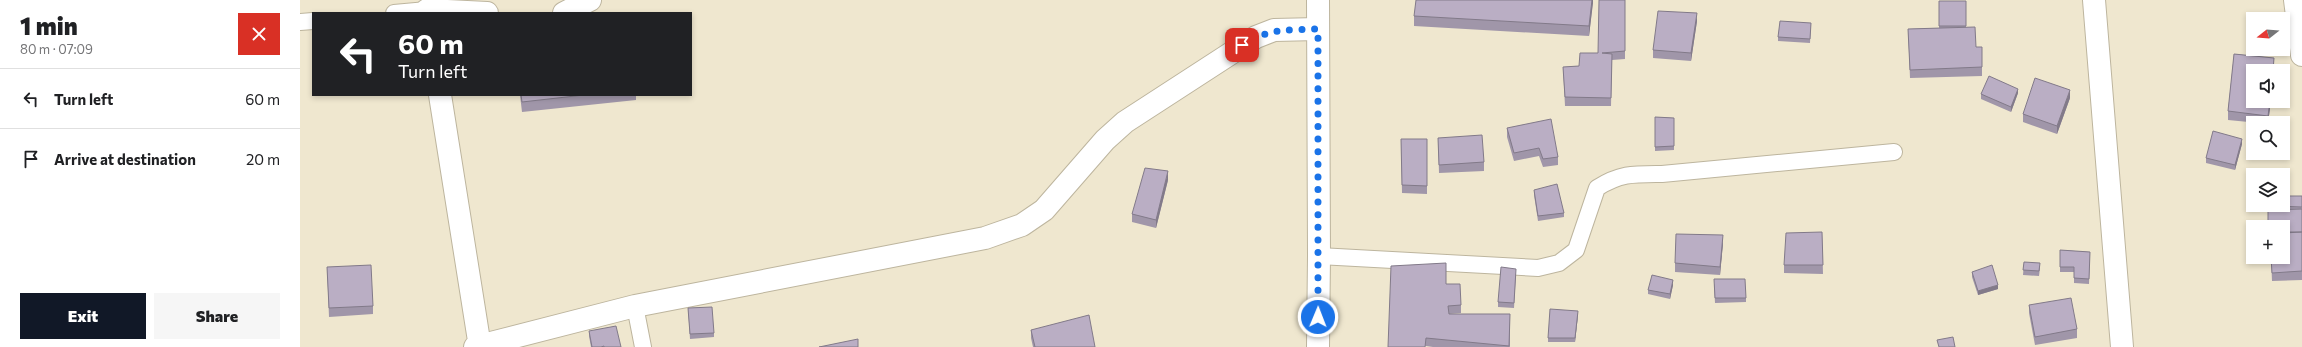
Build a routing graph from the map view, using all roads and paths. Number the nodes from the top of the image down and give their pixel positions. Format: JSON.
{"nodes":[{"id":1,"x":590,"y":0,"type":"edge"},
{"id":2,"x":1318,"y":0,"type":"edge"},
{"id":3,"x":2094,"y":0,"type":"edge"},
{"id":4,"x":2295,"y":0,"type":"edge"},
{"id":5,"x":427,"y":8,"type":"edge"},
{"id":6,"x":401,"y":12,"type":"edge"},
{"id":7,"x":474,"y":12,"type":"edge"},
{"id":8,"x":566,"y":12,"type":"edge"},
{"id":9,"x":312,"y":21,"type":"edge"},
{"id":10,"x":300,"y":22,"type":"edge"},
{"id":11,"x":1318,"y":29,"type":"junction"},
{"id":12,"x":2302,"y":55,"type":"edge"},
{"id":13,"x":440,"y":96,"type":"edge"},
{"id":14,"x":1894,"y":152,"type":"dead end"},
{"id":15,"x":1319,"y":256,"type":"junction"},
{"id":16,"x":636,"y":306,"type":"junction"},
{"id":17,"x":478,"y":346,"type":"edge"},
{"id":18,"x":643,"y":347,"type":"edge"},
{"id":19,"x":1318,"y":347,"type":"edge"},
{"id":20,"x":2122,"y":347,"type":"edge"}],
"edges":[{"from":1,"to":8,"type":"street"},
{"from":2,"to":11,"type":"street"},
{"from":3,"to":20,"type":"street"},
{"from":4,"to":12,"type":"street"},
{"from":5,"to":6,"type":"lane"},
{"from":5,"to":7,"type":"street"},
{"from":9,"to":10,"type":"lane"},
{"from":11,"to":15,"type":"street"},
{"from":11,"to":16,"type":"street"},
{"from":13,"to":17,"type":"street"},
{"from":14,"to":15,"type":"lane"},
{"from":15,"to":19,"type":"street"},
{"from":16,"to":17,"type":"street"},
{"from":16,"to":18,"type":"lane"}]}
